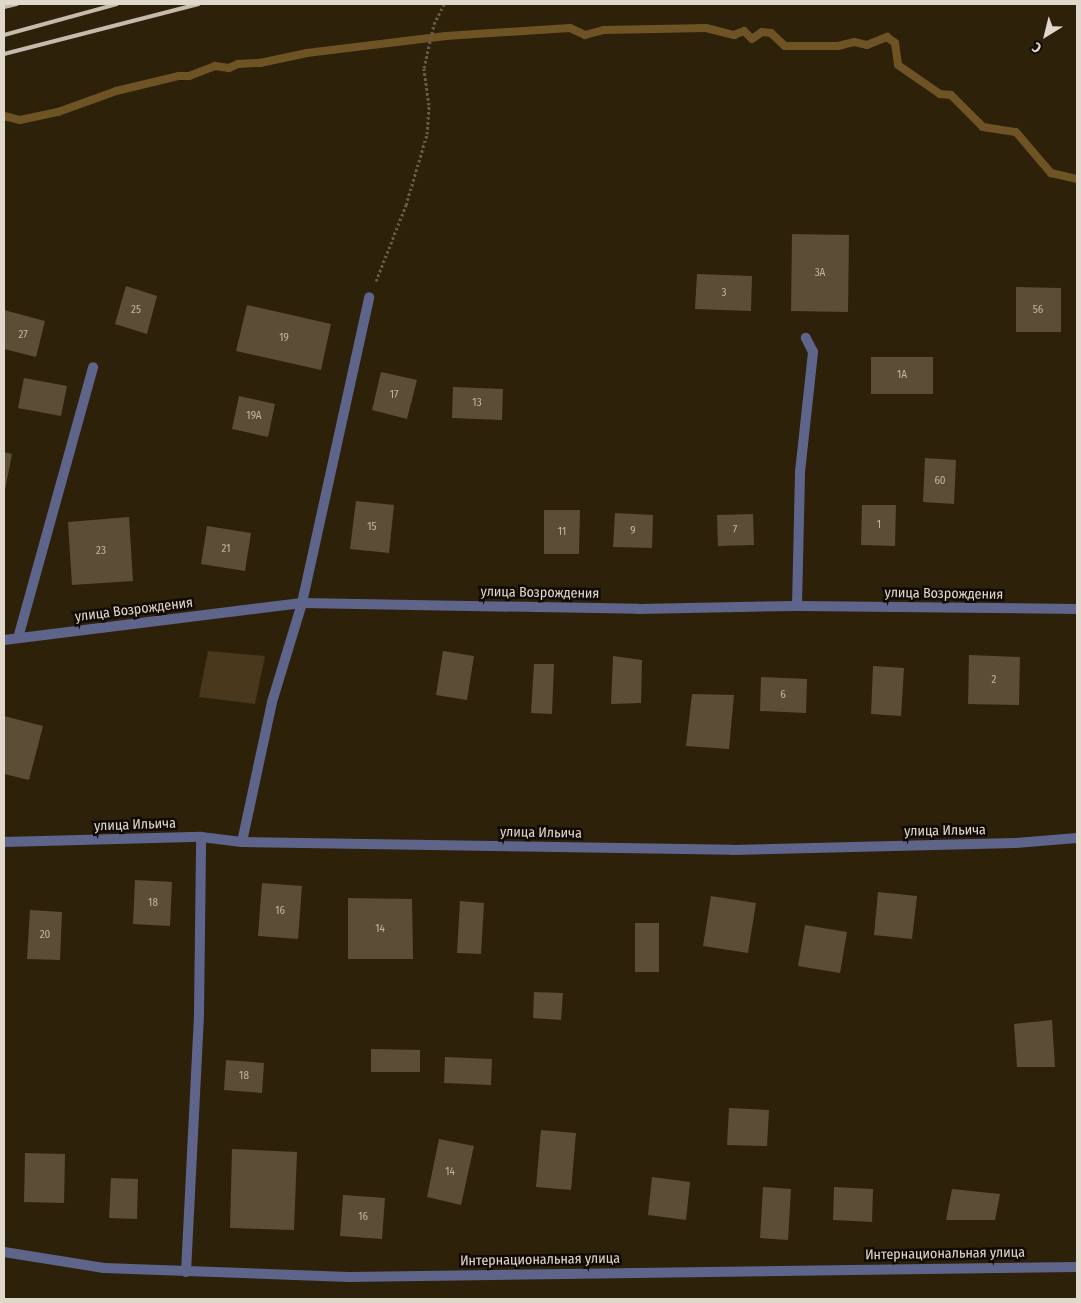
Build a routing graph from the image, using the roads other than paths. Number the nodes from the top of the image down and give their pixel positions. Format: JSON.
{"nodes":[{"id":1,"x":369,"y":297,"type":"road end"},
{"id":2,"x":806,"y":338,"type":"dead end"},
{"id":3,"x":93,"y":367,"type":"dead end"},
{"id":4,"x":302,"y":603,"type":"junction"},
{"id":5,"x":797,"y":606,"type":"junction"},
{"id":6,"x":1077,"y":609,"type":"edge"},
{"id":7,"x":18,"y":638,"type":"junction"},
{"id":8,"x":4,"y":640,"type":"edge"},
{"id":9,"x":201,"y":837,"type":"junction"},
{"id":10,"x":1077,"y":838,"type":"edge"},
{"id":11,"x":4,"y":842,"type":"edge"},
{"id":12,"x":242,"y":842,"type":"junction"},
{"id":13,"x":4,"y":1252,"type":"edge"},
{"id":14,"x":1077,"y":1267,"type":"edge"},
{"id":15,"x":186,"y":1272,"type":"junction"}],
"edges":[{"from":1,"to":4,"type":"street"},
{"from":2,"to":5,"type":"street"},
{"from":3,"to":7,"type":"street"},
{"from":4,"to":5,"type":"street","name":"улица Возрождения"},
{"from":4,"to":7,"type":"street","name":"улица Возрождения"},
{"from":4,"to":12,"type":"street"},
{"from":5,"to":6,"type":"street","name":"улица Возрождения"},
{"from":7,"to":8,"type":"street","name":"улица Возрождения"},
{"from":9,"to":11,"type":"street","name":"улица Ильича"},
{"from":9,"to":12,"type":"street","name":"улица Ильича"},
{"from":9,"to":15,"type":"street"},
{"from":10,"to":12,"type":"street","name":"улица Ильича"},
{"from":13,"to":15,"type":"street","name":"Интернациональная улица"},
{"from":14,"to":15,"type":"street","name":"Интернациональная улица"}]}
